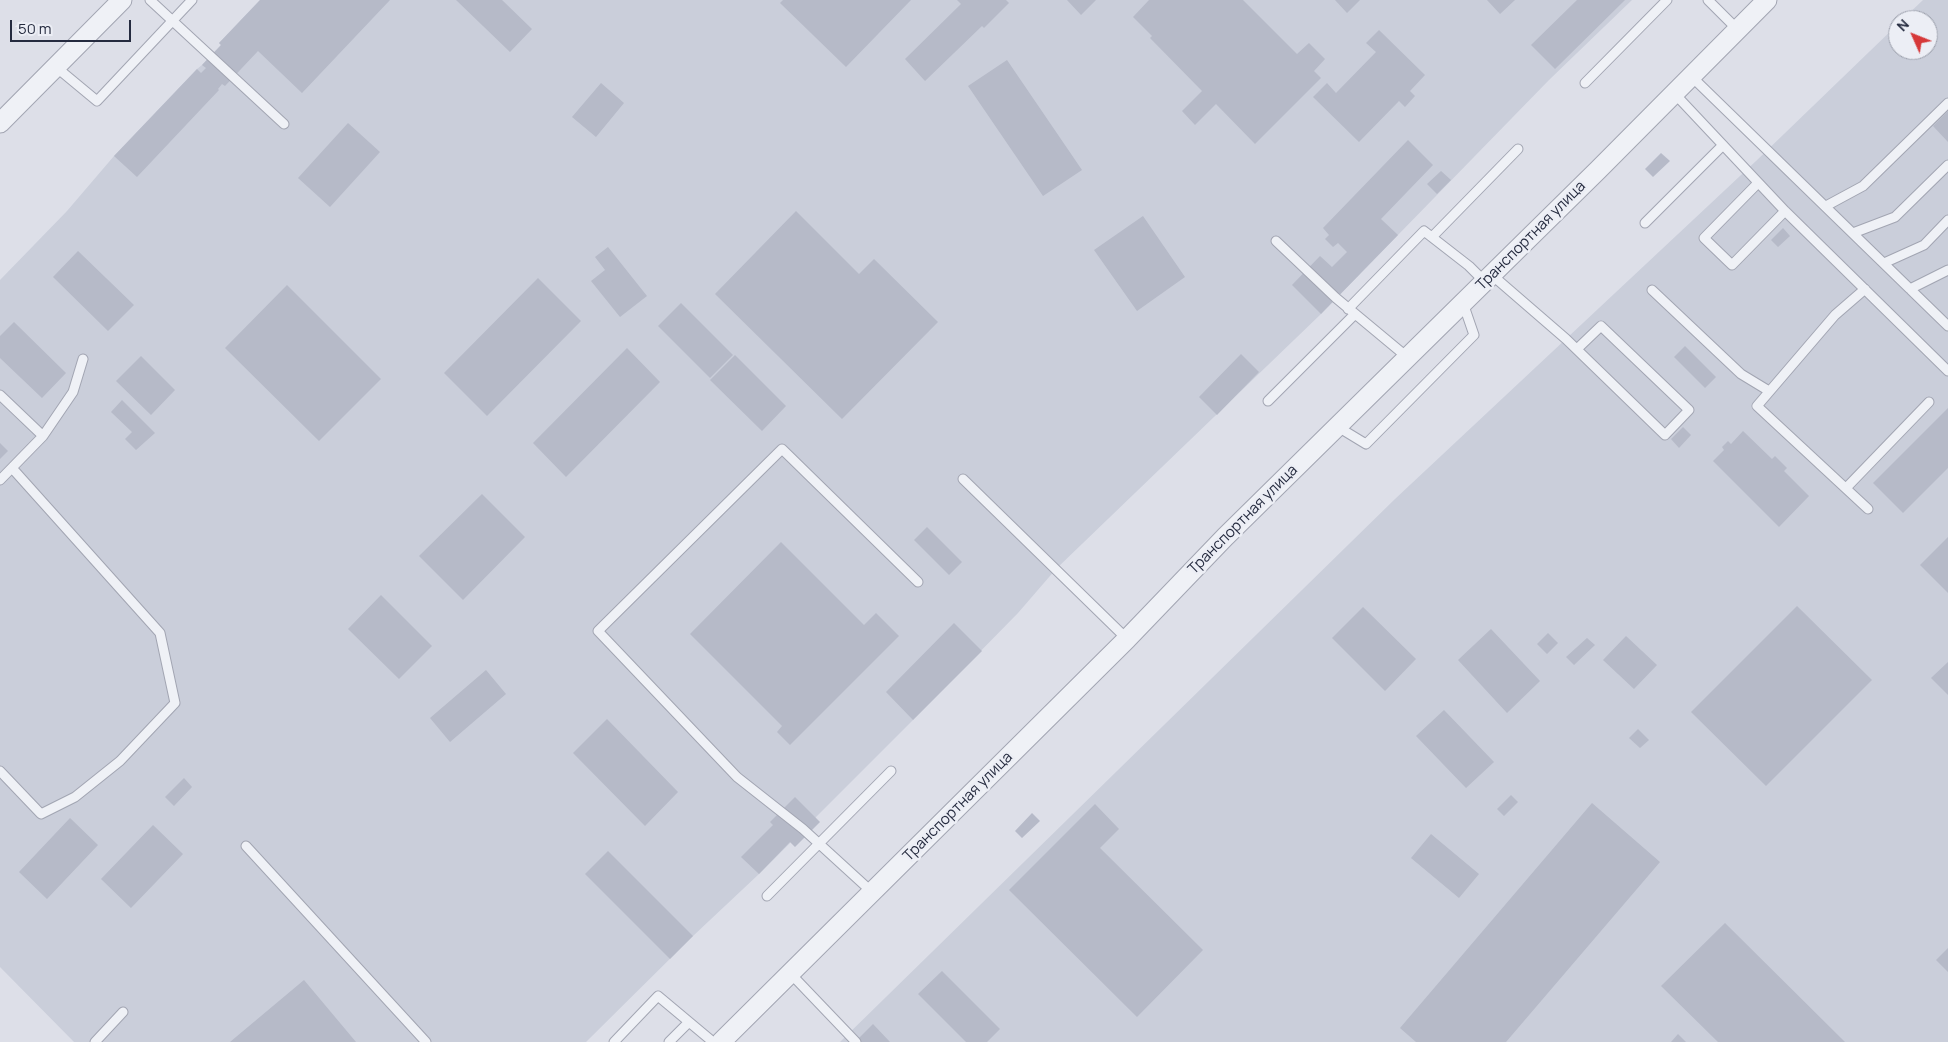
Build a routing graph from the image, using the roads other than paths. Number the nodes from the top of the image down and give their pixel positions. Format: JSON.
{"nodes":[{"id":1,"x":122,"y":0,"type":"edge"},
{"id":2,"x":150,"y":0,"type":"edge"},
{"id":3,"x":192,"y":0,"type":"edge"},
{"id":4,"x":1668,"y":0,"type":"edge"},
{"id":5,"x":1708,"y":0,"type":"edge"},
{"id":6,"x":1767,"y":0,"type":"edge"},
{"id":7,"x":172,"y":20,"type":"junction"},
{"id":8,"x":1737,"y":29,"type":"junction"},
{"id":9,"x":56,"y":67,"type":"junction"},
{"id":10,"x":1691,"y":76,"type":"junction"},
{"id":11,"x":1585,"y":83,"type":"dead end"},
{"id":12,"x":1674,"y":93,"type":"junction"},
{"id":13,"x":1948,"y":103,"type":"edge"},
{"id":14,"x":0,"y":123,"type":"edge"},
{"id":15,"x":284,"y":124,"type":"dead end"},
{"id":16,"x":1723,"y":145,"type":"junction"},
{"id":17,"x":1518,"y":149,"type":"dead end"},
{"id":18,"x":1948,"y":165,"type":"edge"},
{"id":19,"x":1758,"y":183,"type":"junction"},
{"id":20,"x":1826,"y":206,"type":"junction"},
{"id":21,"x":1785,"y":211,"type":"junction"},
{"id":22,"x":1948,"y":220,"type":"edge"},
{"id":23,"x":1645,"y":223,"type":"dead end"},
{"id":24,"x":1853,"y":233,"type":"junction"},
{"id":25,"x":1432,"y":237,"type":"junction"},
{"id":26,"x":1276,"y":241,"type":"dead end"},
{"id":27,"x":1884,"y":263,"type":"junction"},
{"id":28,"x":1948,"y":270,"type":"edge"},
{"id":29,"x":1488,"y":278,"type":"junction"},
{"id":30,"x":1865,"y":289,"type":"junction"},
{"id":31,"x":1910,"y":289,"type":"junction"},
{"id":32,"x":1652,"y":290,"type":"dead end"},
{"id":33,"x":1463,"y":303,"type":"junction"},
{"id":34,"x":1351,"y":311,"type":"junction"},
{"id":35,"x":1944,"y":317,"type":"edge"},
{"id":36,"x":1948,"y":326,"type":"edge"},
{"id":37,"x":1577,"y":350,"type":"junction"},
{"id":38,"x":1407,"y":357,"type":"junction"},
{"id":39,"x":83,"y":359,"type":"dead end"},
{"id":40,"x":1948,"y":371,"type":"edge"},
{"id":41,"x":1769,"y":391,"type":"junction"},
{"id":42,"x":0,"y":395,"type":"edge"},
{"id":43,"x":1268,"y":401,"type":"dead end"},
{"id":44,"x":1929,"y":402,"type":"dead end"},
{"id":45,"x":1338,"y":427,"type":"junction"},
{"id":46,"x":43,"y":436,"type":"junction"},
{"id":47,"x":12,"y":468,"type":"junction"},
{"id":48,"x":963,"y":479,"type":"dead end"},
{"id":49,"x":0,"y":480,"type":"edge"},
{"id":50,"x":1846,"y":488,"type":"junction"},
{"id":51,"x":1868,"y":509,"type":"dead end"},
{"id":52,"x":918,"y":582,"type":"dead end"},
{"id":53,"x":1127,"y":639,"type":"junction"},
{"id":54,"x":0,"y":770,"type":"edge"},
{"id":55,"x":891,"y":771,"type":"dead end"},
{"id":56,"x":819,"y":844,"type":"junction"},
{"id":57,"x":246,"y":846,"type":"dead end"},
{"id":58,"x":872,"y":892,"type":"junction"},
{"id":59,"x":767,"y":896,"type":"dead end"},
{"id":60,"x":790,"y":973,"type":"junction"},
{"id":61,"x":123,"y":1012,"type":"dead end"},
{"id":62,"x":689,"y":1022,"type":"junction"},
{"id":63,"x":95,"y":1042,"type":"edge"},
{"id":64,"x":426,"y":1042,"type":"edge"},
{"id":65,"x":614,"y":1042,"type":"edge"},
{"id":66,"x":669,"y":1042,"type":"edge"},
{"id":67,"x":713,"y":1042,"type":"edge"},
{"id":68,"x":721,"y":1042,"type":"edge"},
{"id":69,"x":856,"y":1042,"type":"edge"}],
"edges":[{"from":1,"to":9,"type":"street"},
{"from":2,"to":7,"type":"lane"},
{"from":3,"to":7,"type":"lane"},
{"from":4,"to":11,"type":"lane"},
{"from":5,"to":8,"type":"lane"},
{"from":6,"to":8,"type":"street","name":"Транспортная улица"},
{"from":7,"to":9,"type":"lane"},
{"from":7,"to":15,"type":"lane"},
{"from":8,"to":10,"type":"street","name":"Транспортная улица"},
{"from":9,"to":14,"type":"street"},
{"from":10,"to":12,"type":"street","name":"Транспортная улица"},
{"from":10,"to":20,"type":"lane"},
{"from":12,"to":16,"type":"lane"},
{"from":12,"to":29,"type":"street","name":"Транспортная улица"},
{"from":13,"to":20,"type":"lane"},
{"from":16,"to":19,"type":"lane"},
{"from":16,"to":23,"type":"lane"},
{"from":17,"to":25,"type":"lane"},
{"from":18,"to":24,"type":"lane"},
{"from":19,"to":21,"type":"lane"},
{"from":19,"to":21,"type":"lane"},
{"from":20,"to":24,"type":"lane"},
{"from":21,"to":30,"type":"lane"},
{"from":22,"to":27,"type":"lane"},
{"from":24,"to":27,"type":"lane"},
{"from":25,"to":29,"type":"lane"},
{"from":25,"to":34,"type":"lane"},
{"from":26,"to":34,"type":"lane"},
{"from":27,"to":31,"type":"lane"},
{"from":28,"to":31,"type":"lane"},
{"from":29,"to":33,"type":"street","name":"Транспортная улица"},
{"from":29,"to":37,"type":"lane"},
{"from":30,"to":40,"type":"lane"},
{"from":30,"to":41,"type":"lane"},
{"from":31,"to":35,"type":"lane"},
{"from":32,"to":41,"type":"lane"},
{"from":33,"to":38,"type":"street","name":"Транспортная улица"},
{"from":33,"to":45,"type":"lane"},
{"from":34,"to":38,"type":"lane"},
{"from":34,"to":43,"type":"lane"},
{"from":35,"to":36,"type":"lane"},
{"from":37,"to":37,"type":"lane"},
{"from":38,"to":45,"type":"street","name":"Транспортная улица"},
{"from":39,"to":46,"type":"lane"},
{"from":41,"to":50,"type":"lane"},
{"from":42,"to":46,"type":"lane"},
{"from":44,"to":50,"type":"lane"},
{"from":45,"to":53,"type":"street","name":"Транспортная улица"},
{"from":46,"to":47,"type":"lane"},
{"from":47,"to":49,"type":"lane"},
{"from":47,"to":54,"type":"lane"},
{"from":48,"to":53,"type":"lane"},
{"from":50,"to":51,"type":"lane"},
{"from":52,"to":56,"type":"lane"},
{"from":53,"to":58,"type":"street","name":"Транспортная улица"},
{"from":55,"to":56,"type":"lane"},
{"from":56,"to":58,"type":"lane"},
{"from":56,"to":59,"type":"lane"},
{"from":57,"to":64,"type":"lane"},
{"from":58,"to":60,"type":"street","name":"Транспортная улица"},
{"from":60,"to":68,"type":"street","name":"Транспортная улица"},
{"from":60,"to":69,"type":"lane"},
{"from":61,"to":63,"type":"lane"},
{"from":62,"to":65,"type":"lane"},
{"from":62,"to":66,"type":"lane"},
{"from":62,"to":67,"type":"lane"}]}
